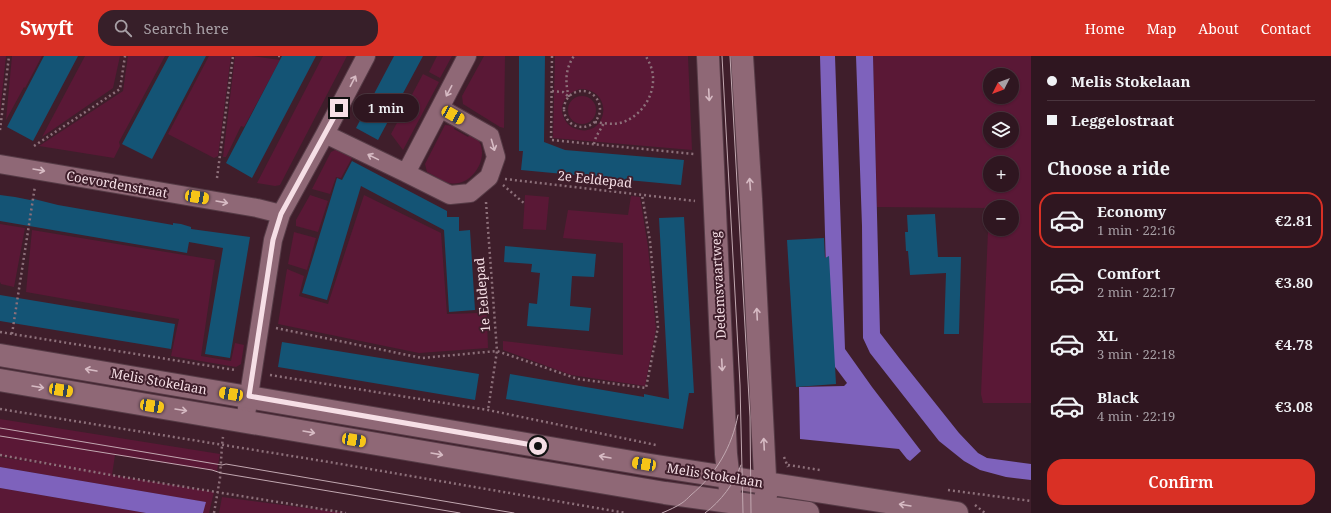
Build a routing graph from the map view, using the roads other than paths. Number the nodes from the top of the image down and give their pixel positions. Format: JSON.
{"nodes":[{"id":1,"x":366,"y":56,"type":"edge"},
{"id":2,"x":467,"y":56,"type":"edge"},
{"id":3,"x":708,"y":56,"type":"edge"},
{"id":4,"x":742,"y":56,"type":"edge"},
{"id":5,"x":440,"y":108,"type":"junction"},
{"id":6,"x":326,"y":134,"type":"junction"},
{"id":7,"x":0,"y":164,"type":"edge"},
{"id":8,"x":406,"y":173,"type":"junction"},
{"id":9,"x":281,"y":214,"type":"junction"},
{"id":10,"x":0,"y":355,"type":"edge"},
{"id":11,"x":0,"y":380,"type":"edge"},
{"id":12,"x":240,"y":395,"type":"junction"},
{"id":13,"x":236,"y":420,"type":"junction"},
{"id":14,"x":728,"y":476,"type":"junction"},
{"id":15,"x":765,"y":483,"type":"junction"},
{"id":16,"x":731,"y":508,"type":"edge"},
{"id":17,"x":766,"y":510,"type":"edge"},
{"id":18,"x":808,"y":513,"type":"edge"},
{"id":19,"x":957,"y":513,"type":"edge"}],
"edges":[{"from":6,"to":1,"type":"street","one_way":true},
{"from":2,"to":5,"type":"street","one_way":true},
{"from":3,"to":14,"type":"street","name":"Dedemsvaartweg","one_way":true},
{"from":15,"to":4,"type":"street","one_way":true},
{"from":5,"to":8,"type":"street"},
{"from":5,"to":8,"type":"street","one_way":true},
{"from":8,"to":6,"type":"street","one_way":true},
{"from":6,"to":9,"type":"street"},
{"from":7,"to":9,"type":"street","name":"Coevordenstraat","one_way":true},
{"from":9,"to":12,"type":"street"},
{"from":12,"to":10,"type":"street","name":"Melis Stokelaan","one_way":true},
{"from":11,"to":13,"type":"street","name":"Melis Stokelaan","one_way":true},
{"from":12,"to":13,"type":"street"},
{"from":14,"to":12,"type":"street","name":"Melis Stokelaan","one_way":true},
{"from":13,"to":16,"type":"street","name":"Melis Stokelaan","one_way":true},
{"from":14,"to":15,"type":"street","name":"Melis Stokelaan"},
{"from":14,"to":16,"type":"street","name":"Dedemsvaartweg"},
{"from":15,"to":17,"type":"street"},
{"from":19,"to":15,"type":"street","name":"Melis Stokelaan","one_way":true},
{"from":16,"to":17,"type":"street","name":"Melis Stokelaan"},
{"from":17,"to":18,"type":"street","name":"Melis Stokelaan"}]}
